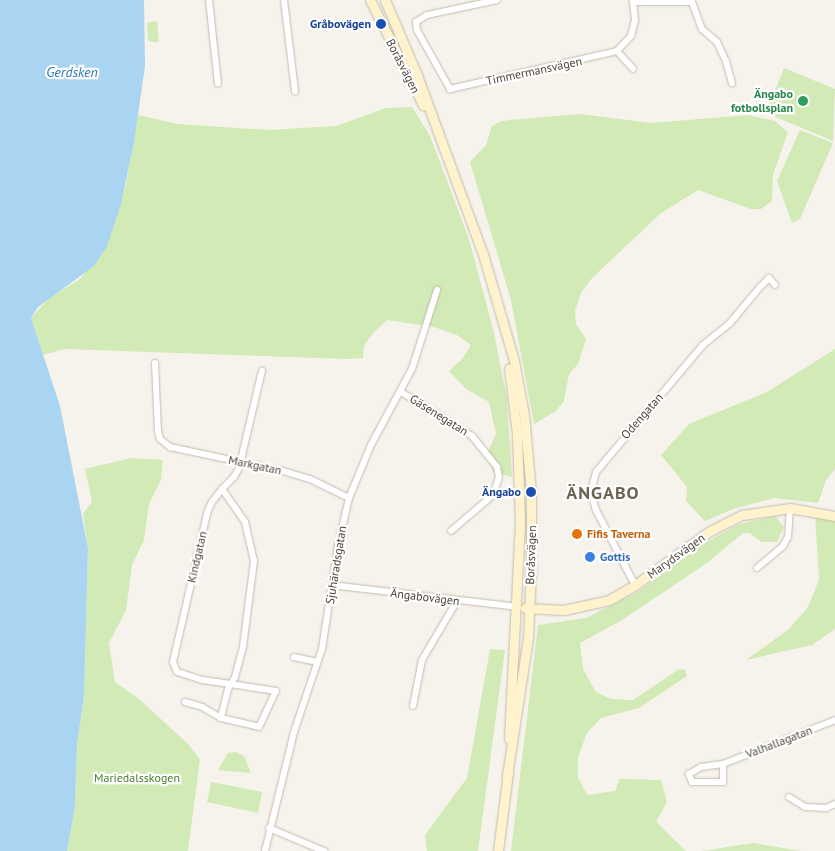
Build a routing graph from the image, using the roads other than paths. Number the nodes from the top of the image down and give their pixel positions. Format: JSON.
{"nodes":[{"id":1,"x":209,"y":0,"type":"edge"},
{"id":2,"x":284,"y":0,"type":"edge"},
{"id":3,"x":370,"y":0,"type":"edge"},
{"id":4,"x":385,"y":0,"type":"edge"},
{"id":5,"x":497,"y":0,"type":"edge"},
{"id":6,"x":633,"y":1,"type":"edge"},
{"id":7,"x":617,"y":51,"type":"junction"},
{"id":8,"x":634,"y":69,"type":"dead end"},
{"id":9,"x":732,"y":83,"type":"dead end"},
{"id":10,"x":218,"y":84,"type":"dead end"},
{"id":11,"x":295,"y":91,"type":"dead end"},
{"id":12,"x":437,"y":131,"type":"junction"},
{"id":13,"x":776,"y":285,"type":"dead end"},
{"id":14,"x":437,"y":290,"type":"dead end"},
{"id":15,"x":506,"y":335,"type":"junction"},
{"id":16,"x":155,"y":363,"type":"dead end"},
{"id":17,"x":262,"y":371,"type":"dead end"},
{"id":18,"x":401,"y":392,"type":"junction"},
{"id":19,"x":241,"y":462,"type":"junction"},
{"id":20,"x":222,"y":489,"type":"junction"},
{"id":21,"x":349,"y":498,"type":"junction"},
{"id":22,"x":790,"y":508,"type":"junction"},
{"id":23,"x":835,"y":516,"type":"edge"},
{"id":24,"x":451,"y":531,"type":"dead end"},
{"id":25,"x":757,"y":568,"type":"dead end"},
{"id":26,"x":332,"y":585,"type":"junction"},
{"id":27,"x":635,"y":585,"type":"junction"},
{"id":28,"x":456,"y":601,"type":"junction"},
{"id":29,"x":518,"y":607,"type":"junction"},
{"id":30,"x":529,"y":608,"type":"junction"},
{"id":31,"x":294,"y":657,"type":"dead end"},
{"id":32,"x":317,"y":662,"type":"junction"},
{"id":33,"x":231,"y":684,"type":"junction"},
{"id":34,"x":185,"y":702,"type":"dead end"},
{"id":35,"x":413,"y":706,"type":"dead end"},
{"id":36,"x":221,"y":718,"type":"junction"},
{"id":37,"x":835,"y":720,"type":"edge"},
{"id":38,"x":723,"y":764,"type":"junction"},
{"id":39,"x":507,"y":776,"type":"junction"},
{"id":40,"x":789,"y":797,"type":"dead end"},
{"id":41,"x":835,"y":804,"type":"edge"},
{"id":42,"x":270,"y":828,"type":"junction"},
{"id":43,"x":265,"y":851,"type":"edge"},
{"id":44,"x":324,"y":851,"type":"edge"},
{"id":45,"x":498,"y":851,"type":"edge"}],
"edges":[{"from":1,"to":10,"type":"street"},
{"from":2,"to":11,"type":"street"},
{"from":3,"to":12,"type":"main road","name":"Boråsvägen"},
{"from":4,"to":12,"type":"main road","name":"Boråsvägen"},
{"from":5,"to":7,"type":"street","name":"Timmermansvägen"},
{"from":6,"to":7,"type":"street"},
{"from":6,"to":9,"type":"street"},
{"from":7,"to":8,"type":"street"},
{"from":12,"to":15,"type":"main road","name":"Boråsvägen"},
{"from":13,"to":27,"type":"street","name":"Odengatan"},
{"from":14,"to":18,"type":"street","name":"Sjuhäradsgatan"},
{"from":15,"to":29,"type":"main road","name":"Boråsvägen"},
{"from":15,"to":30,"type":"main road","name":"Boråsvägen"},
{"from":16,"to":19,"type":"street","name":"Markgatan"},
{"from":17,"to":19,"type":"street","name":"Kindgatan"},
{"from":18,"to":21,"type":"street","name":"Sjuhäradsgatan"},
{"from":18,"to":24,"type":"street","name":"Gäsenegatan"},
{"from":19,"to":20,"type":"street","name":"Kindgatan"},
{"from":19,"to":21,"type":"street","name":"Markgatan"},
{"from":20,"to":33,"type":"street"},
{"from":20,"to":33,"type":"street","name":"Kindgatan"},
{"from":21,"to":26,"type":"street","name":"Sjuhäradsgatan"},
{"from":22,"to":23,"type":"main road","name":"Marydsvägen"},
{"from":22,"to":25,"type":"street"},
{"from":22,"to":27,"type":"main road","name":"Marydsvägen"},
{"from":26,"to":28,"type":"street","name":"Ängabovägen"},
{"from":26,"to":32,"type":"street","name":"Sjuhäradsgatan"},
{"from":27,"to":30,"type":"main road","name":"Marydsvägen"},
{"from":28,"to":29,"type":"street","name":"Ängabovägen"},
{"from":28,"to":35,"type":"street"},
{"from":29,"to":30,"type":"main road","name":"Marydsvägen"},
{"from":29,"to":39,"type":"main road","name":"Boråsvägen"},
{"from":30,"to":39,"type":"main road","name":"Boråsvägen"},
{"from":31,"to":32,"type":"street"},
{"from":32,"to":42,"type":"street","name":"Sjuhäradsgatan"},
{"from":33,"to":36,"type":"street"},
{"from":33,"to":36,"type":"street"},
{"from":34,"to":36,"type":"street"},
{"from":37,"to":38,"type":"street","name":"Valhallagatan"},
{"from":38,"to":38,"type":"street","name":"Valhallagatan"},
{"from":39,"to":45,"type":"main road","name":"Boråsvägen"},
{"from":40,"to":41,"type":"street"},
{"from":42,"to":43,"type":"street","name":"Sjuhäradsgatan"},
{"from":42,"to":44,"type":"street"}]}
